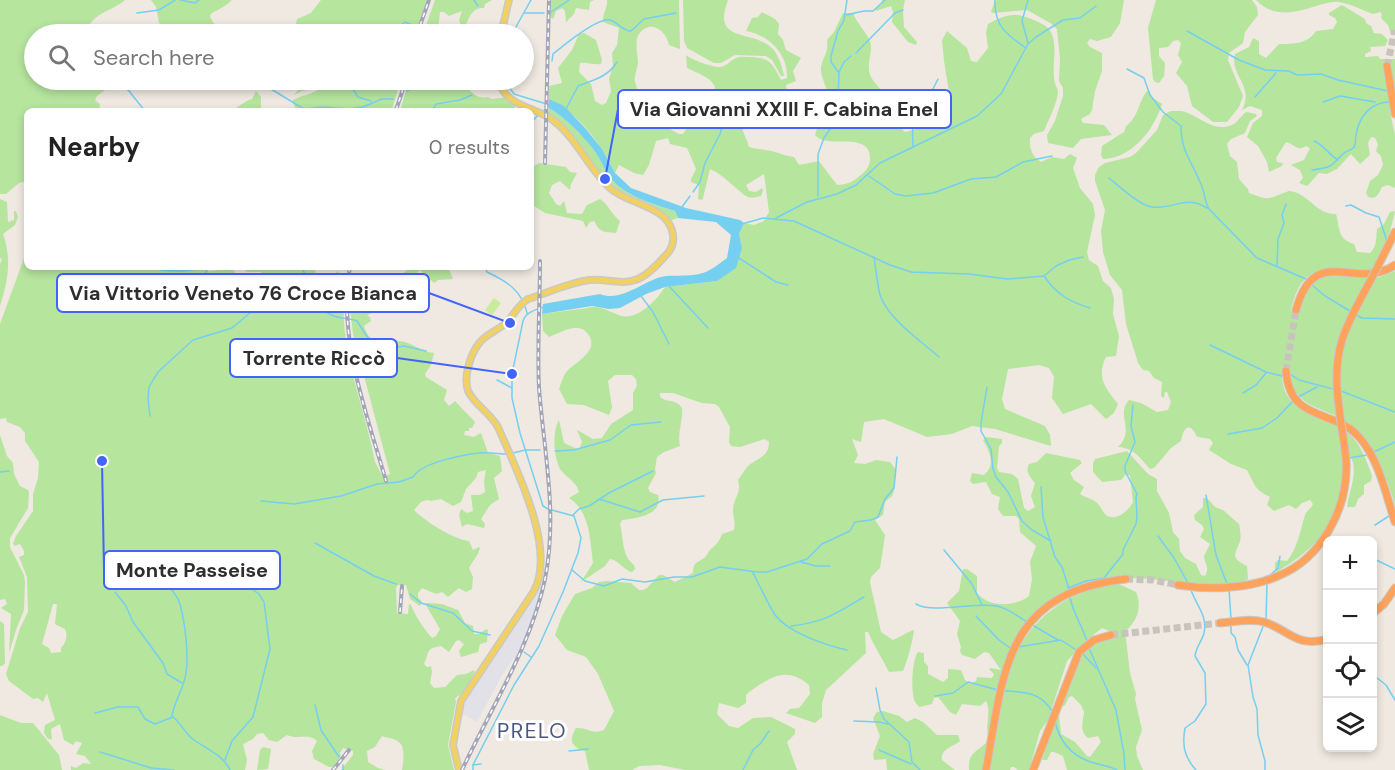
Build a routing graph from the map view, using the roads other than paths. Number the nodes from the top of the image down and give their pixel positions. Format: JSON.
{"nodes":[{"id":1,"x":509,"y":0,"type":"edge"},
{"id":2,"x":503,"y":24,"type":"edge"},
{"id":3,"x":1387,"y":66,"type":"tunnel mouth"},
{"id":4,"x":503,"y":90,"type":"edge"},
{"id":5,"x":527,"y":108,"type":"edge"},
{"id":6,"x":534,"y":111,"type":"edge"},
{"id":7,"x":1395,"y":114,"type":"edge"},
{"id":8,"x":1395,"y":232,"type":"edge"},
{"id":9,"x":1395,"y":265,"type":"edge"},
{"id":10,"x":1296,"y":310,"type":"tunnel mouth"},
{"id":11,"x":1286,"y":371,"type":"tunnel mouth"},
{"id":12,"x":1395,"y":522,"type":"edge"},
{"id":13,"x":1126,"y":579,"type":"tunnel mouth"},
{"id":14,"x":1178,"y":585,"type":"tunnel mouth"},
{"id":15,"x":1395,"y":588,"type":"edge"},
{"id":16,"x":1377,"y":610,"type":"edge"},
{"id":17,"x":1220,"y":623,"type":"tunnel mouth"},
{"id":18,"x":1111,"y":635,"type":"tunnel mouth"},
{"id":19,"x":1323,"y":640,"type":"edge"},
{"id":20,"x":459,"y":770,"type":"edge"},
{"id":21,"x":986,"y":770,"type":"edge"},
{"id":22,"x":1033,"y":770,"type":"edge"}],
"edges":[{"from":1,"to":2,"type":"main road"},
{"from":3,"to":7,"type":"highway"},
{"from":4,"to":5,"type":"main road"},
{"from":6,"to":20,"type":"main road"},
{"from":8,"to":14,"type":"highway","bridge":true},
{"from":9,"to":10,"type":"highway"},
{"from":11,"to":12,"type":"highway"},
{"from":13,"to":21,"type":"highway"},
{"from":15,"to":16,"type":"highway"},
{"from":17,"to":19,"type":"highway"},
{"from":18,"to":22,"type":"highway"}]}
